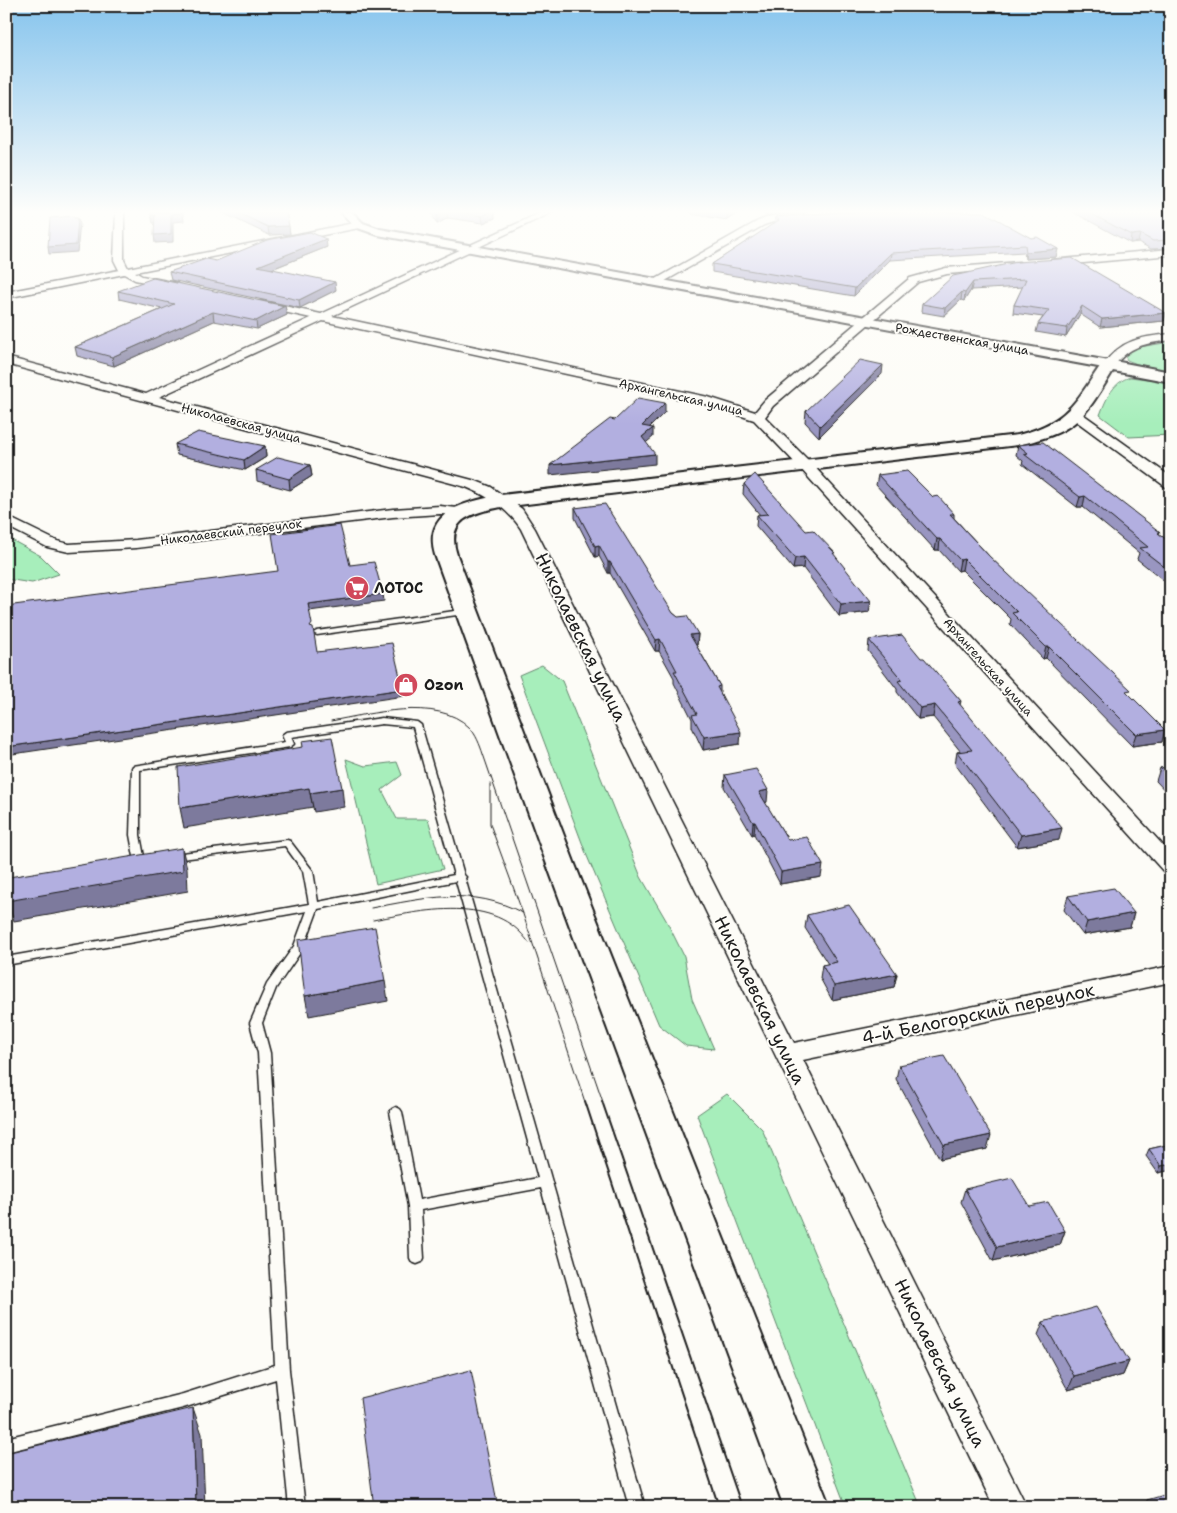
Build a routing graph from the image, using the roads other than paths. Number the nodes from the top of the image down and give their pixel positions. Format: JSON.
{"nodes":[{"id":1,"x":70,"y":283,"type":"edge"},
{"id":2,"x":161,"y":283,"type":"edge"},
{"id":3,"x":397,"y":283,"type":"edge"},
{"id":4,"x":654,"y":283,"type":"edge"},
{"id":5,"x":911,"y":283,"type":"edge"},
{"id":6,"x":187,"y":288,"type":"edge"},
{"id":7,"x":6,"y":295,"type":"edge"},
{"id":8,"x":245,"y":301,"type":"edge"},
{"id":9,"x":322,"y":317,"type":"junction"},
{"id":10,"x":863,"y":321,"type":"junction"},
{"id":11,"x":1171,"y":337,"type":"edge"},
{"id":12,"x":6,"y":360,"type":"edge"},
{"id":13,"x":1109,"y":366,"type":"junction"},
{"id":14,"x":1171,"y":377,"type":"edge"},
{"id":15,"x":147,"y":398,"type":"junction"},
{"id":16,"x":1076,"y":415,"type":"junction"},
{"id":17,"x":758,"y":417,"type":"junction"},
{"id":18,"x":805,"y":465,"type":"junction"},
{"id":19,"x":1171,"y":484,"type":"edge"},
{"id":20,"x":501,"y":501,"type":"junction"},
{"id":21,"x":461,"y":512,"type":"junction"},
{"id":22,"x":6,"y":520,"type":"edge"},
{"id":23,"x":468,"y":611,"type":"junction"},
{"id":24,"x":317,"y":633,"type":"dead end"},
{"id":25,"x":1171,"y":867,"type":"edge"},
{"id":26,"x":461,"y":877,"type":"junction"},
{"id":27,"x":314,"y":906,"type":"junction"},
{"id":28,"x":6,"y":961,"type":"edge"},
{"id":29,"x":1171,"y":974,"type":"edge"},
{"id":30,"x":786,"y":1054,"type":"junction"},
{"id":31,"x":396,"y":1112,"type":"dead end"},
{"id":32,"x":544,"y":1182,"type":"junction"},
{"id":33,"x":414,"y":1206,"type":"junction"},
{"id":34,"x":417,"y":1258,"type":"dead end"},
{"id":35,"x":282,"y":1370,"type":"junction"},
{"id":36,"x":6,"y":1445,"type":"edge"},
{"id":37,"x":297,"y":1507,"type":"edge"},
{"id":38,"x":636,"y":1507,"type":"edge"},
{"id":39,"x":808,"y":1507,"type":"edge"},
{"id":40,"x":1011,"y":1507,"type":"edge"}],
"edges":[{"from":1,"to":7,"type":"street"},
{"from":2,"to":6,"type":"street"},
{"from":3,"to":9,"type":"street"},
{"from":4,"to":10,"type":"street","name":"Рождественская улица"},
{"from":5,"to":10,"type":"street"},
{"from":8,"to":9,"type":"street","name":"Архангельская улица"},
{"from":9,"to":15,"type":"street"},
{"from":9,"to":17,"type":"street","name":"Архангельская улица"},
{"from":10,"to":13,"type":"street","name":"Рождественская улица"},
{"from":10,"to":17,"type":"street"},
{"from":11,"to":13,"type":"street"},
{"from":12,"to":15,"type":"street","name":"Николаевская улица"},
{"from":13,"to":14,"type":"main road","name":"Рождественская улица"},
{"from":13,"to":16,"type":"main road"},
{"from":15,"to":20,"type":"street","name":"Николаевская улица"},
{"from":16,"to":18,"type":"main road"},
{"from":16,"to":19,"type":"street"},
{"from":17,"to":18,"type":"street","name":"Архангельская улица"},
{"from":18,"to":20,"type":"main road"},
{"from":18,"to":25,"type":"street","name":"Архангельская улица"},
{"from":20,"to":21,"type":"main road"},
{"from":20,"to":30,"type":"street","name":"Николаевская улица"},
{"from":21,"to":22,"type":"street","name":"Николаевский переулок"},
{"from":21,"to":23,"type":"main road"},
{"from":23,"to":24,"type":"lane"},
{"from":23,"to":39,"type":"main road"},
{"from":26,"to":27,"type":"lane"},
{"from":26,"to":27,"type":"lane"},
{"from":26,"to":32,"type":"lane"},
{"from":27,"to":28,"type":"lane"},
{"from":27,"to":35,"type":"lane"},
{"from":29,"to":30,"type":"street","name":"4-й Белогорский переулок"},
{"from":30,"to":40,"type":"street","name":"Николаевская улица"},
{"from":31,"to":33,"type":"lane"},
{"from":32,"to":33,"type":"lane"},
{"from":32,"to":38,"type":"lane"},
{"from":33,"to":34,"type":"lane"},
{"from":35,"to":36,"type":"lane"},
{"from":35,"to":37,"type":"lane"}]}
